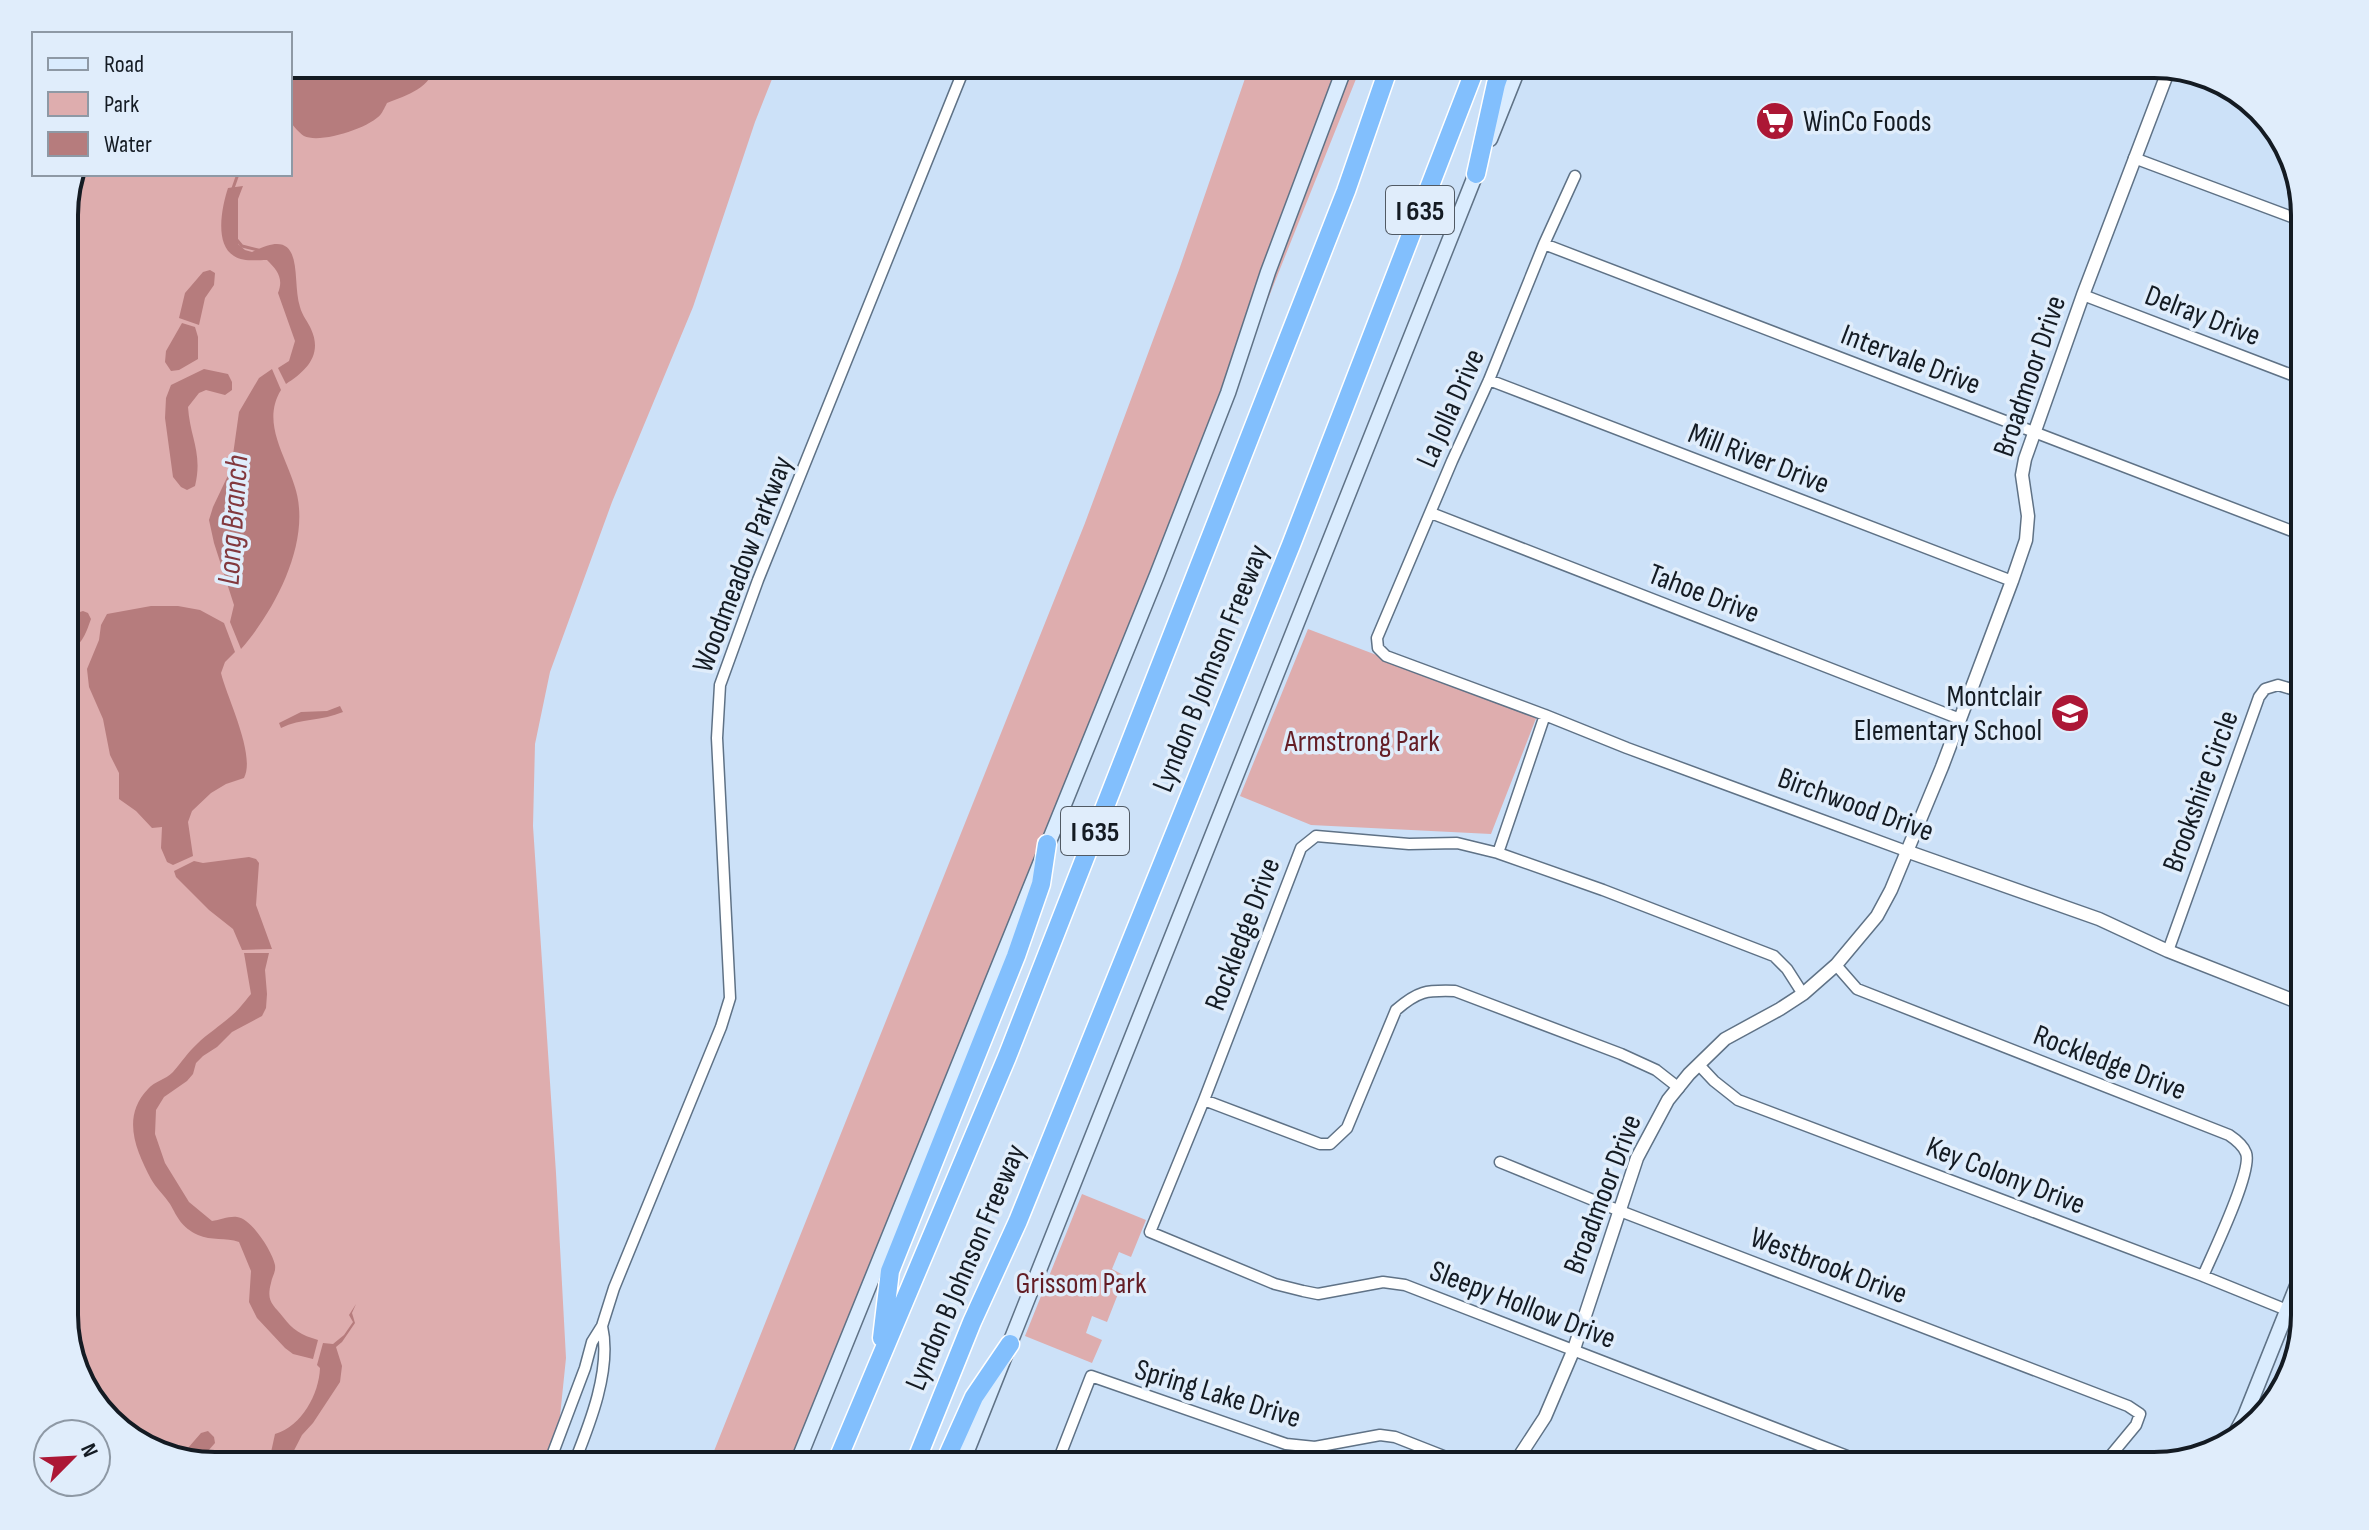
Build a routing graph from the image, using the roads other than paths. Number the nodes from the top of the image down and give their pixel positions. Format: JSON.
{"nodes":[{"id":1,"x":960,"y":78,"type":"edge"},
{"id":2,"x":1341,"y":78,"type":"edge"},
{"id":3,"x":1385,"y":78,"type":"edge"},
{"id":4,"x":1472,"y":78,"type":"edge"},
{"id":5,"x":1498,"y":78,"type":"edge"},
{"id":6,"x":1514,"y":78,"type":"edge"},
{"id":7,"x":2165,"y":79,"type":"edge"},
{"id":8,"x":2134,"y":158,"type":"junction"},
{"id":9,"x":1476,"y":174,"type":"junction"},
{"id":10,"x":1575,"y":176,"type":"dead end"},
{"id":11,"x":2291,"y":217,"type":"edge"},
{"id":12,"x":1544,"y":244,"type":"junction"},
{"id":13,"x":2083,"y":295,"type":"junction"},
{"id":14,"x":2291,"y":375,"type":"edge"},
{"id":15,"x":1489,"y":380,"type":"junction"},
{"id":16,"x":2034,"y":431,"type":"junction"},
{"id":17,"x":1431,"y":513,"type":"junction"},
{"id":18,"x":2291,"y":531,"type":"edge"},
{"id":19,"x":2012,"y":581,"type":"junction"},
{"id":20,"x":1386,"y":656,"type":"joint"},
{"id":21,"x":2291,"y":689,"type":"edge"},
{"id":22,"x":1545,"y":715,"type":"junction"},
{"id":23,"x":1960,"y":719,"type":"junction"},
{"id":24,"x":1047,"y":844,"type":"junction"},
{"id":25,"x":1906,"y":851,"type":"junction"},
{"id":26,"x":1498,"y":853,"type":"junction"},
{"id":27,"x":2168,"y":951,"type":"junction"},
{"id":28,"x":1836,"y":965,"type":"junction"},
{"id":29,"x":1803,"y":994,"type":"junction"},
{"id":30,"x":2291,"y":998,"type":"edge"},
{"id":31,"x":1699,"y":1065,"type":"junction"},
{"id":32,"x":1679,"y":1088,"type":"junction"},
{"id":33,"x":1204,"y":1100,"type":"junction"},
{"id":34,"x":1500,"y":1162,"type":"dead end"},
{"id":35,"x":1620,"y":1211,"type":"junction"},
{"id":36,"x":1150,"y":1232,"type":"joint"},
{"id":37,"x":2203,"y":1276,"type":"junction"},
{"id":38,"x":2291,"y":1302,"type":"edge"},
{"id":39,"x":2287,"y":1312,"type":"junction"},
{"id":40,"x":2291,"y":1313,"type":"edge"},
{"id":41,"x":602,"y":1326,"type":"junction"},
{"id":42,"x":1010,"y":1344,"type":"junction"},
{"id":43,"x":1574,"y":1349,"type":"junction"},
{"id":44,"x":879,"y":1361,"type":"junction"},
{"id":45,"x":2244,"y":1418,"type":"edge"},
{"id":46,"x":553,"y":1452,"type":"edge"},
{"id":47,"x":578,"y":1452,"type":"edge"},
{"id":48,"x":802,"y":1452,"type":"edge"},
{"id":49,"x":841,"y":1452,"type":"edge"},
{"id":50,"x":920,"y":1452,"type":"edge"},
{"id":51,"x":949,"y":1452,"type":"edge"},
{"id":52,"x":967,"y":1452,"type":"edge"},
{"id":53,"x":1061,"y":1452,"type":"edge"},
{"id":54,"x":1433,"y":1452,"type":"edge"},
{"id":55,"x":1522,"y":1452,"type":"edge"},
{"id":56,"x":1837,"y":1452,"type":"edge"},
{"id":57,"x":2114,"y":1452,"type":"edge"}],
"edges":[{"from":1,"to":41,"type":"street","name":"Woodmeadow Parkway"},
{"from":2,"to":24,"type":"main road"},
{"from":3,"to":44,"type":"highway","name":"Lyndon B Johnson Freeway","number":"I 635"},
{"from":4,"to":50,"type":"highway","name":"Lyndon B Johnson Freeway","number":"I 635"},
{"from":5,"to":9,"type":"highway"},
{"from":6,"to":9,"type":"main road"},
{"from":7,"to":8,"type":"street","name":"Broadmoor Drive"},
{"from":8,"to":11,"type":"street"},
{"from":8,"to":13,"type":"street","name":"Broadmoor Drive"},
{"from":9,"to":42,"type":"main road"},
{"from":10,"to":12,"type":"street","name":"La Jolla Drive"},
{"from":12,"to":15,"type":"street","name":"La Jolla Drive"},
{"from":12,"to":16,"type":"street","name":"Intervale Drive"},
{"from":13,"to":14,"type":"street","name":"Delray Drive"},
{"from":13,"to":16,"type":"street","name":"Broadmoor Drive"},
{"from":15,"to":17,"type":"street","name":"La Jolla Drive"},
{"from":15,"to":19,"type":"street","name":"Mill River Drive"},
{"from":16,"to":18,"type":"street","name":"Intervale Drive"},
{"from":16,"to":19,"type":"street","name":"Broadmoor Drive"},
{"from":17,"to":20,"type":"street","name":"La Jolla Drive"},
{"from":17,"to":23,"type":"street","name":"Tahoe Drive"},
{"from":19,"to":23,"type":"street","name":"Broadmoor Drive"},
{"from":20,"to":22,"type":"street","name":"Birchwood Drive"},
{"from":21,"to":27,"type":"street","name":"Brookshire Circle"},
{"from":22,"to":25,"type":"street","name":"Birchwood Drive"},
{"from":22,"to":26,"type":"street"},
{"from":23,"to":25,"type":"street","name":"Broadmoor Drive"},
{"from":24,"to":44,"type":"highway"},
{"from":24,"to":48,"type":"main road"},
{"from":25,"to":27,"type":"street","name":"Birchwood Drive"},
{"from":25,"to":28,"type":"street","name":"Broadmoor Drive"},
{"from":26,"to":29,"type":"street","name":"Rockledge Drive"},
{"from":26,"to":33,"type":"street","name":"Rockledge Drive"},
{"from":27,"to":30,"type":"street","name":"Birchwood Drive"},
{"from":28,"to":29,"type":"street","name":"Broadmoor Drive"},
{"from":28,"to":37,"type":"street","name":"Rockledge Drive"},
{"from":29,"to":31,"type":"street","name":"Broadmoor Drive"},
{"from":31,"to":32,"type":"street","name":"Broadmoor Drive"},
{"from":31,"to":37,"type":"street","name":"Key Colony Drive"},
{"from":32,"to":33,"type":"street"},
{"from":32,"to":35,"type":"street","name":"Broadmoor Drive"},
{"from":33,"to":36,"type":"street","name":"Rockledge Drive"},
{"from":34,"to":35,"type":"street","name":"Westbrook Drive"},
{"from":35,"to":43,"type":"street","name":"Broadmoor Drive"},
{"from":35,"to":57,"type":"street","name":"Westbrook Drive"},
{"from":36,"to":43,"type":"street","name":"Sleepy Hollow Drive"},
{"from":37,"to":39,"type":"street","name":"Key Colony Drive"},
{"from":38,"to":39,"type":"main road"},
{"from":39,"to":40,"type":"street","name":"Key Colony Drive"},
{"from":39,"to":45,"type":"main road"},
{"from":41,"to":46,"type":"street","name":"Woodmeadow Parkway"},
{"from":41,"to":47,"type":"street","name":"Woodmeadow Parkway"},
{"from":42,"to":51,"type":"highway"},
{"from":42,"to":52,"type":"main road"},
{"from":43,"to":55,"type":"street","name":"Broadmoor Drive"},
{"from":43,"to":56,"type":"street","name":"Sleepy Hollow Drive"},
{"from":44,"to":49,"type":"highway","name":"Lyndon B Johnson Freeway","number":"I 635"},
{"from":53,"to":54,"type":"street","name":"Spring Lake Drive"}]}
